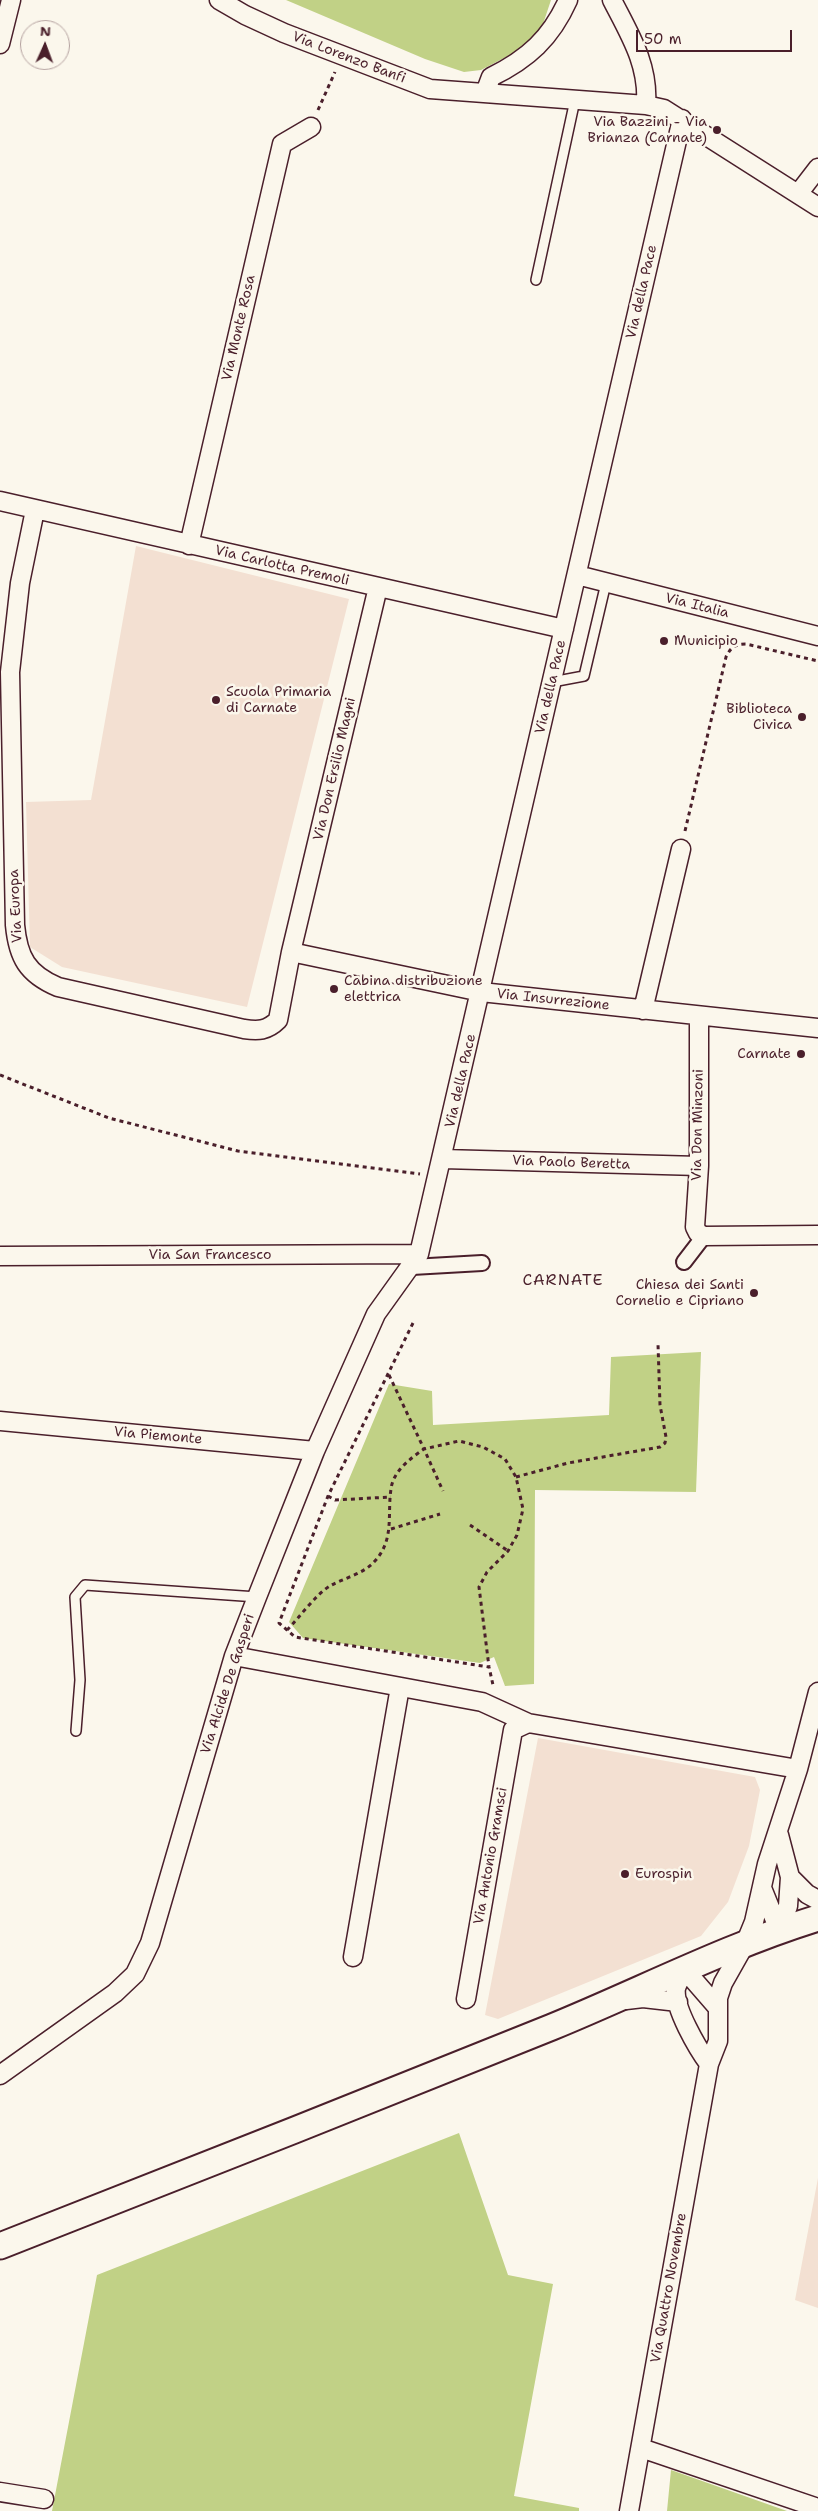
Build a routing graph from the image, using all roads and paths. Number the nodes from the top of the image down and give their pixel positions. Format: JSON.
{"nodes":[{"id":1,"x":11,"y":0,"type":"edge"},
{"id":2,"x":219,"y":0,"type":"edge"},
{"id":3,"x":568,"y":0,"type":"edge"},
{"id":4,"x":612,"y":0,"type":"edge"},
{"id":5,"x":0,"y":44,"type":"edge"},
{"id":6,"x":342,"y":55,"type":"junction"},
{"id":7,"x":485,"y":93,"type":"junction"},
{"id":8,"x":575,"y":100,"type":"junction"},
{"id":9,"x":646,"y":105,"type":"junction"},
{"id":10,"x":682,"y":118,"type":"junction"},
{"id":11,"x":311,"y":127,"type":"joint"},
{"id":12,"x":818,"y":168,"type":"edge"},
{"id":13,"x":798,"y":194,"type":"junction"},
{"id":14,"x":818,"y":207,"type":"edge"},
{"id":15,"x":536,"y":280,"type":"dead end"},
{"id":16,"x":0,"y":501,"type":"edge"},
{"id":17,"x":35,"y":510,"type":"junction"},
{"id":18,"x":188,"y":544,"type":"junction"},
{"id":19,"x":577,"y":575,"type":"junction"},
{"id":20,"x":606,"y":583,"type":"junction"},
{"id":21,"x":378,"y":587,"type":"junction"},
{"id":22,"x":564,"y":629,"type":"junction"},
{"id":23,"x":818,"y":636,"type":"edge"},
{"id":24,"x":818,"y":662,"type":"edge"},
{"id":25,"x":552,"y":682,"type":"junction"},
{"id":26,"x":681,"y":849,"type":"joint"},
{"id":27,"x":292,"y":952,"type":"junction"},
{"id":28,"x":481,"y":992,"type":"junction"},
{"id":29,"x":643,"y":1010,"type":"junction"},
{"id":30,"x":699,"y":1016,"type":"junction"},
{"id":31,"x":818,"y":1028,"type":"edge"},
{"id":32,"x":0,"y":1075,"type":"edge"},
{"id":33,"x":699,"y":1166,"type":"junction"},
{"id":34,"x":441,"y":1168,"type":"junction"},
{"id":35,"x":701,"y":1234,"type":"junction"},
{"id":36,"x":818,"y":1235,"type":"edge"},
{"id":37,"x":0,"y":1256,"type":"edge"},
{"id":38,"x":416,"y":1260,"type":"junction"},
{"id":39,"x":684,"y":1262,"type":"dead end"},
{"id":40,"x":482,"y":1263,"type":"dead end"},
{"id":41,"x":413,"y":1323,"type":"dead end"},
{"id":42,"x":658,"y":1344,"type":"dead end"},
{"id":43,"x":388,"y":1374,"type":"junction"},
{"id":44,"x":0,"y":1421,"type":"edge"},
{"id":45,"x":424,"y":1449,"type":"junction"},
{"id":46,"x":315,"y":1451,"type":"junction"},
{"id":47,"x":516,"y":1477,"type":"junction"},
{"id":48,"x":443,"y":1490,"type":"dead end"},
{"id":49,"x":328,"y":1496,"type":"junction"},
{"id":50,"x":391,"y":1497,"type":"junction"},
{"id":51,"x":440,"y":1514,"type":"dead end"},
{"id":52,"x":470,"y":1525,"type":"dead end"},
{"id":53,"x":391,"y":1529,"type":"junction"},
{"id":54,"x":508,"y":1551,"type":"junction"},
{"id":55,"x":256,"y":1597,"type":"junction"},
{"id":56,"x":288,"y":1630,"type":"junction"},
{"id":57,"x":234,"y":1656,"type":"junction"},
{"id":58,"x":489,"y":1668,"type":"junction"},
{"id":59,"x":493,"y":1685,"type":"dead end"},
{"id":60,"x":400,"y":1686,"type":"junction"},
{"id":61,"x":818,"y":1692,"type":"edge"},
{"id":62,"x":528,"y":1722,"type":"junction"},
{"id":63,"x":76,"y":1731,"type":"dead end"},
{"id":64,"x":798,"y":1769,"type":"junction"},
{"id":65,"x":779,"y":1835,"type":"junction"},
{"id":66,"x":790,"y":1877,"type":"junction"},
{"id":67,"x":762,"y":1888,"type":"junction"},
{"id":68,"x":818,"y":1900,"type":"edge"},
{"id":69,"x":818,"y":1918,"type":"edge"},
{"id":70,"x":779,"y":1930,"type":"junction"},
{"id":71,"x":745,"y":1944,"type":"junction"},
{"id":72,"x":353,"y":1957,"type":"dead end"},
{"id":73,"x":685,"y":1970,"type":"junction"},
{"id":74,"x":466,"y":1999,"type":"dead end"},
{"id":75,"x":678,"y":2002,"type":"junction"},
{"id":76,"x":611,"y":2003,"type":"junction"},
{"id":77,"x":718,"y":2008,"type":"junction"},
{"id":78,"x":709,"y":2064,"type":"junction"},
{"id":79,"x":0,"y":2075,"type":"edge"},
{"id":80,"x":0,"y":2246,"type":"edge"},
{"id":81,"x":641,"y":2448,"type":"junction"},
{"id":82,"x":0,"y":2492,"type":"edge"},
{"id":83,"x":44,"y":2499,"type":"dead end"},
{"id":84,"x":818,"y":2508,"type":"edge"},
{"id":85,"x":629,"y":2511,"type":"edge"}],
"edges":[{"from":1,"to":5,"type":"street"},
{"from":2,"to":6,"type":"street","name":"Via Lorenzo Banfi"},
{"from":3,"to":7,"type":"street"},
{"from":4,"to":9,"type":"street"},
{"from":6,"to":7,"type":"street","name":"Via Lorenzo Banfi"},
{"from":6,"to":11,"type":"path"},
{"from":7,"to":8,"type":"street","name":"Via Lorenzo Banfi"},
{"from":8,"to":9,"type":"street","name":"Via Lorenzo Banfi"},
{"from":8,"to":15,"type":"lane"},
{"from":9,"to":10,"type":"street","name":"Via Lorenzo Banfi"},
{"from":10,"to":13,"type":"street","name":"Via Lorenzo Banfi"},
{"from":10,"to":19,"type":"street","name":"Via della Pace"},
{"from":11,"to":18,"type":"street","name":"Via Monte Rosa"},
{"from":12,"to":13,"type":"street"},
{"from":13,"to":14,"type":"street","name":"Via Lorenzo Banfi"},
{"from":16,"to":17,"type":"street","name":"Via Carlotta Premoli"},
{"from":17,"to":18,"type":"street","name":"Via Carlotta Premoli"},
{"from":17,"to":27,"type":"street","name":"Via Europa"},
{"from":18,"to":21,"type":"street","name":"Via Carlotta Premoli"},
{"from":19,"to":20,"type":"street","name":"Via Italia"},
{"from":19,"to":22,"type":"street","name":"Via della Pace"},
{"from":20,"to":23,"type":"street","name":"Via Italia"},
{"from":20,"to":25,"type":"lane"},
{"from":21,"to":22,"type":"street","name":"Via Carlotta Premoli"},
{"from":21,"to":27,"type":"street","name":"Via Don Ersilio Magni"},
{"from":22,"to":25,"type":"street","name":"Via della Pace"},
{"from":24,"to":26,"type":"path"},
{"from":25,"to":28,"type":"street","name":"Via della Pace"},
{"from":26,"to":29,"type":"street"},
{"from":27,"to":28,"type":"street","name":"Via Insurrezione"},
{"from":28,"to":29,"type":"street","name":"Via Insurrezione"},
{"from":28,"to":34,"type":"street","name":"Via della Pace"},
{"from":29,"to":30,"type":"street","name":"Via Insurrezione"},
{"from":30,"to":31,"type":"street","name":"Via Insurrezione"},
{"from":30,"to":33,"type":"street","name":"Via Don Minzoni"},
{"from":32,"to":34,"type":"path"},
{"from":33,"to":34,"type":"street","name":"Via Paolo Beretta"},
{"from":33,"to":35,"type":"street","name":"Via Don Minzoni"},
{"from":34,"to":38,"type":"street","name":"Via della Pace"},
{"from":35,"to":36,"type":"street"},
{"from":35,"to":39,"type":"street"},
{"from":37,"to":38,"type":"street","name":"Via San Francesco"},
{"from":38,"to":40,"type":"street"},
{"from":38,"to":46,"type":"street","name":"Via Alcide De Gasperi"},
{"from":41,"to":43,"type":"path"},
{"from":42,"to":47,"type":"path"},
{"from":43,"to":45,"type":"path"},
{"from":43,"to":49,"type":"path"},
{"from":44,"to":46,"type":"street","name":"Via Piemonte"},
{"from":45,"to":47,"type":"path"},
{"from":45,"to":48,"type":"path"},
{"from":45,"to":50,"type":"path"},
{"from":46,"to":55,"type":"street","name":"Via Alcide De Gasperi"},
{"from":47,"to":54,"type":"path"},
{"from":49,"to":50,"type":"path"},
{"from":49,"to":56,"type":"path"},
{"from":50,"to":53,"type":"path"},
{"from":51,"to":53,"type":"path"},
{"from":52,"to":54,"type":"path"},
{"from":53,"to":56,"type":"path"},
{"from":54,"to":58,"type":"path"},
{"from":55,"to":57,"type":"street","name":"Via Alcide De Gasperi"},
{"from":55,"to":63,"type":"lane"},
{"from":56,"to":58,"type":"path"},
{"from":57,"to":60,"type":"street"},
{"from":57,"to":79,"type":"street","name":"Via Alcide De Gasperi"},
{"from":58,"to":59,"type":"path"},
{"from":60,"to":62,"type":"street"},
{"from":60,"to":72,"type":"street"},
{"from":61,"to":64,"type":"street","name":"Via Quattro Novembre"},
{"from":62,"to":64,"type":"street"},
{"from":62,"to":74,"type":"street","name":"Via Antonio Gramsci"},
{"from":64,"to":65,"type":"street","name":"Via Quattro Novembre"},
{"from":65,"to":66,"type":"street"},
{"from":65,"to":67,"type":"street","name":"Via Quattro Novembre"},
{"from":66,"to":68,"type":"street"},
{"from":66,"to":70,"type":"street"},
{"from":67,"to":70,"type":"street"},
{"from":67,"to":71,"type":"street","name":"Via Quattro Novembre"},
{"from":69,"to":70,"type":"main road"},
{"from":70,"to":71,"type":"main road"},
{"from":71,"to":73,"type":"main road"},
{"from":71,"to":77,"type":"street","name":"Via Quattro Novembre"},
{"from":73,"to":75,"type":"street"},
{"from":73,"to":76,"type":"main road"},
{"from":73,"to":77,"type":"street"},
{"from":75,"to":76,"type":"street"},
{"from":75,"to":78,"type":"street"},
{"from":76,"to":80,"type":"main road"},
{"from":77,"to":78,"type":"street","name":"Via Quattro Novembre"},
{"from":78,"to":81,"type":"street","name":"Via Quattro Novembre"},
{"from":81,"to":84,"type":"street"},
{"from":81,"to":85,"type":"street","name":"Via Quattro Novembre"},
{"from":82,"to":83,"type":"street"}]}
